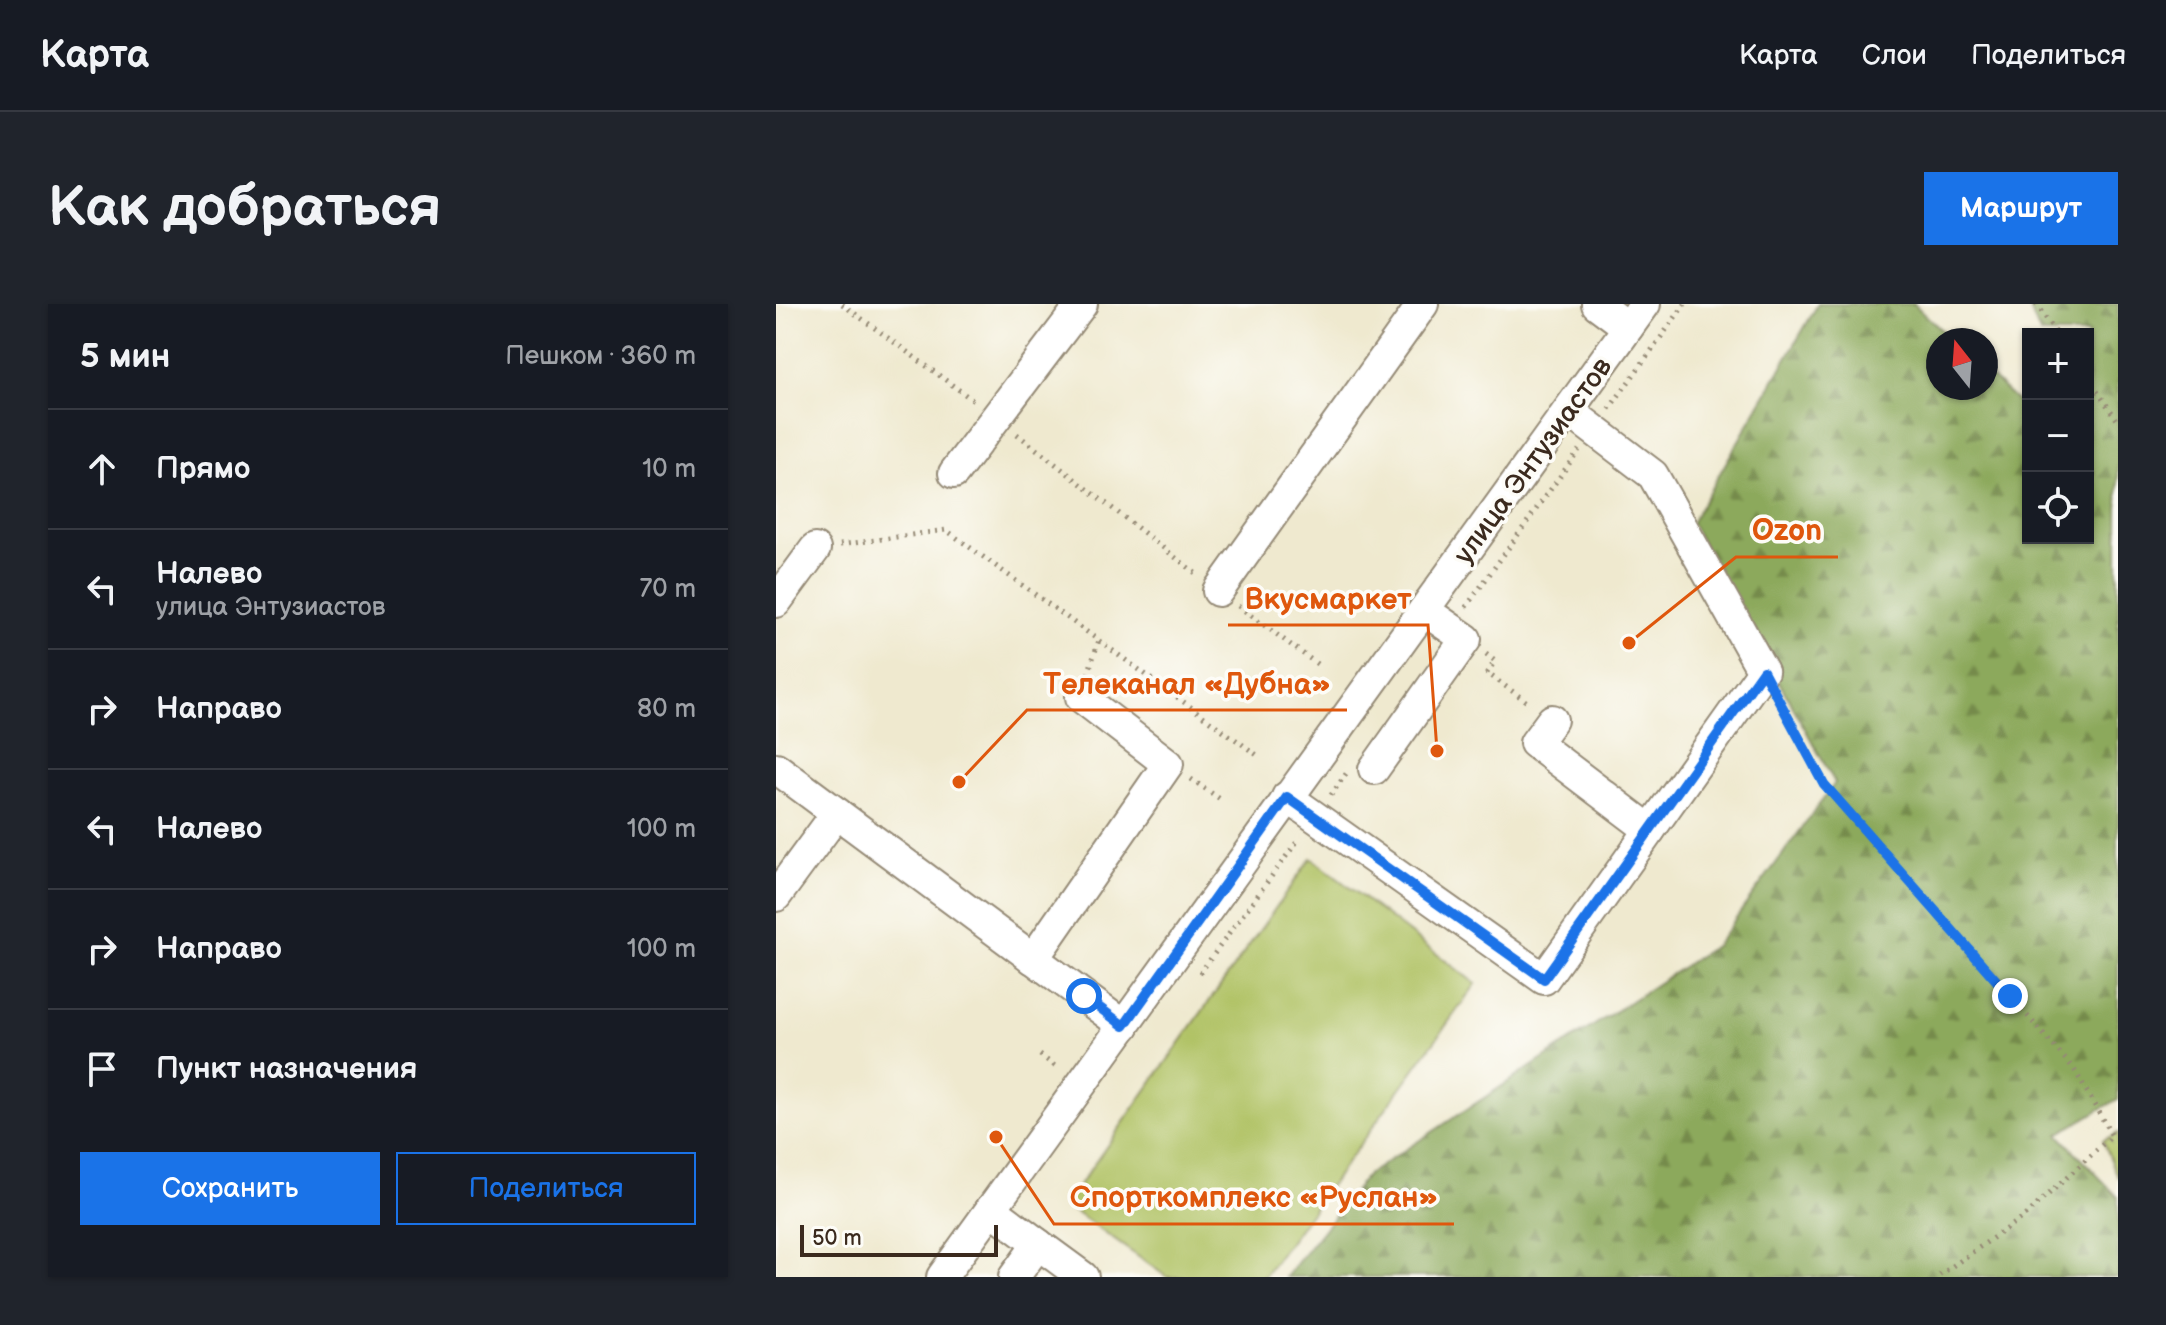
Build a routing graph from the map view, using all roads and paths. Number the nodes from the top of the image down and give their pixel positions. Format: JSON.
{"nodes":[{"id":1,"x":842,"y":304,"type":"edge"},
{"id":2,"x":1082,"y":304,"type":"edge"},
{"id":3,"x":1423,"y":304,"type":"edge"},
{"id":4,"x":1597,"y":304,"type":"edge"},
{"id":5,"x":1685,"y":304,"type":"edge"},
{"id":6,"x":2036,"y":304,"type":"edge"},
{"id":7,"x":1636,"y":315,"type":"edge"},
{"id":8,"x":2053,"y":328,"type":"edge"},
{"id":9,"x":2094,"y":387,"type":"edge"},
{"id":10,"x":1569,"y":411,"type":"junction"},
{"id":11,"x":996,"y":417,"type":"junction"},
{"id":12,"x":2118,"y":421,"type":"edge"},
{"id":13,"x":1594,"y":429,"type":"junction"},
{"id":14,"x":954,"y":473,"type":"dead end"},
{"id":15,"x":815,"y":549,"type":"joint"},
{"id":16,"x":1218,"y":591,"type":"junction"},
{"id":17,"x":776,"y":602,"type":"edge"},
{"id":18,"x":1424,"y":610,"type":"junction"},
{"id":19,"x":1458,"y":634,"type":"junction"},
{"id":20,"x":1321,"y":667,"type":"dead end"},
{"id":21,"x":1763,"y":671,"type":"junction"},
{"id":22,"x":1081,"y":697,"type":"dead end"},
{"id":23,"x":1552,"y":720,"type":"joint"},
{"id":24,"x":1257,"y":755,"type":"dead end"},
{"id":25,"x":1168,"y":764,"type":"junction"},
{"id":26,"x":776,"y":768,"type":"edge"},
{"id":27,"x":1362,"y":768,"type":"joint"},
{"id":28,"x":1287,"y":797,"type":"junction"},
{"id":29,"x":1223,"y":801,"type":"dead end"},
{"id":30,"x":837,"y":813,"type":"junction"},
{"id":31,"x":1315,"y":817,"type":"junction"},
{"id":32,"x":1650,"y":830,"type":"junction"},
{"id":33,"x":776,"y":896,"type":"edge"},
{"id":34,"x":1033,"y":959,"type":"junction"},
{"id":35,"x":1124,"y":1026,"type":"junction"},
{"id":36,"x":991,"y":1209,"type":"junction"},
{"id":37,"x":1038,"y":1244,"type":"junction"},
{"id":38,"x":942,"y":1277,"type":"edge"},
{"id":39,"x":1014,"y":1277,"type":"edge"},
{"id":40,"x":1083,"y":1277,"type":"edge"},
{"id":41,"x":1937,"y":1277,"type":"edge"}],
"edges":[{"from":1,"to":11,"type":"path"},
{"from":2,"to":11,"type":"street"},
{"from":3,"to":16,"type":"street"},
{"from":4,"to":7,"type":"street"},
{"from":5,"to":13,"type":"path"},
{"from":6,"to":8,"type":"path"},
{"from":7,"to":10,"type":"street","name":"улица Энтузиастов"},
{"from":9,"to":12,"type":"path"},
{"from":10,"to":13,"type":"street"},
{"from":10,"to":18,"type":"street","name":"улица Энтузиастов"},
{"from":11,"to":14,"type":"street"},
{"from":11,"to":16,"type":"path"},
{"from":13,"to":19,"type":"path"},
{"from":13,"to":21,"type":"street"},
{"from":15,"to":17,"type":"street"},
{"from":15,"to":24,"type":"path"},
{"from":16,"to":20,"type":"path"},
{"from":18,"to":19,"type":"street"},
{"from":18,"to":28,"type":"street","name":"улица Энтузиастов"},
{"from":19,"to":23,"type":"path"},
{"from":19,"to":27,"type":"street"},
{"from":21,"to":32,"type":"street"},
{"from":21,"to":41,"type":"path"},
{"from":22,"to":25,"type":"street"},
{"from":23,"to":32,"type":"street"},
{"from":25,"to":29,"type":"path"},
{"from":25,"to":34,"type":"street"},
{"from":26,"to":30,"type":"street"},
{"from":27,"to":31,"type":"path"},
{"from":28,"to":31,"type":"street"},
{"from":28,"to":35,"type":"street","name":"улица Энтузиастов"},
{"from":30,"to":33,"type":"street"},
{"from":30,"to":34,"type":"street"},
{"from":31,"to":32,"type":"street"},
{"from":34,"to":35,"type":"street"},
{"from":35,"to":36,"type":"street","name":"улица Энтузиастов"},
{"from":36,"to":37,"type":"street"},
{"from":36,"to":38,"type":"street","name":"улица Энтузиастов"},
{"from":37,"to":39,"type":"street"},
{"from":37,"to":40,"type":"street"}]}
